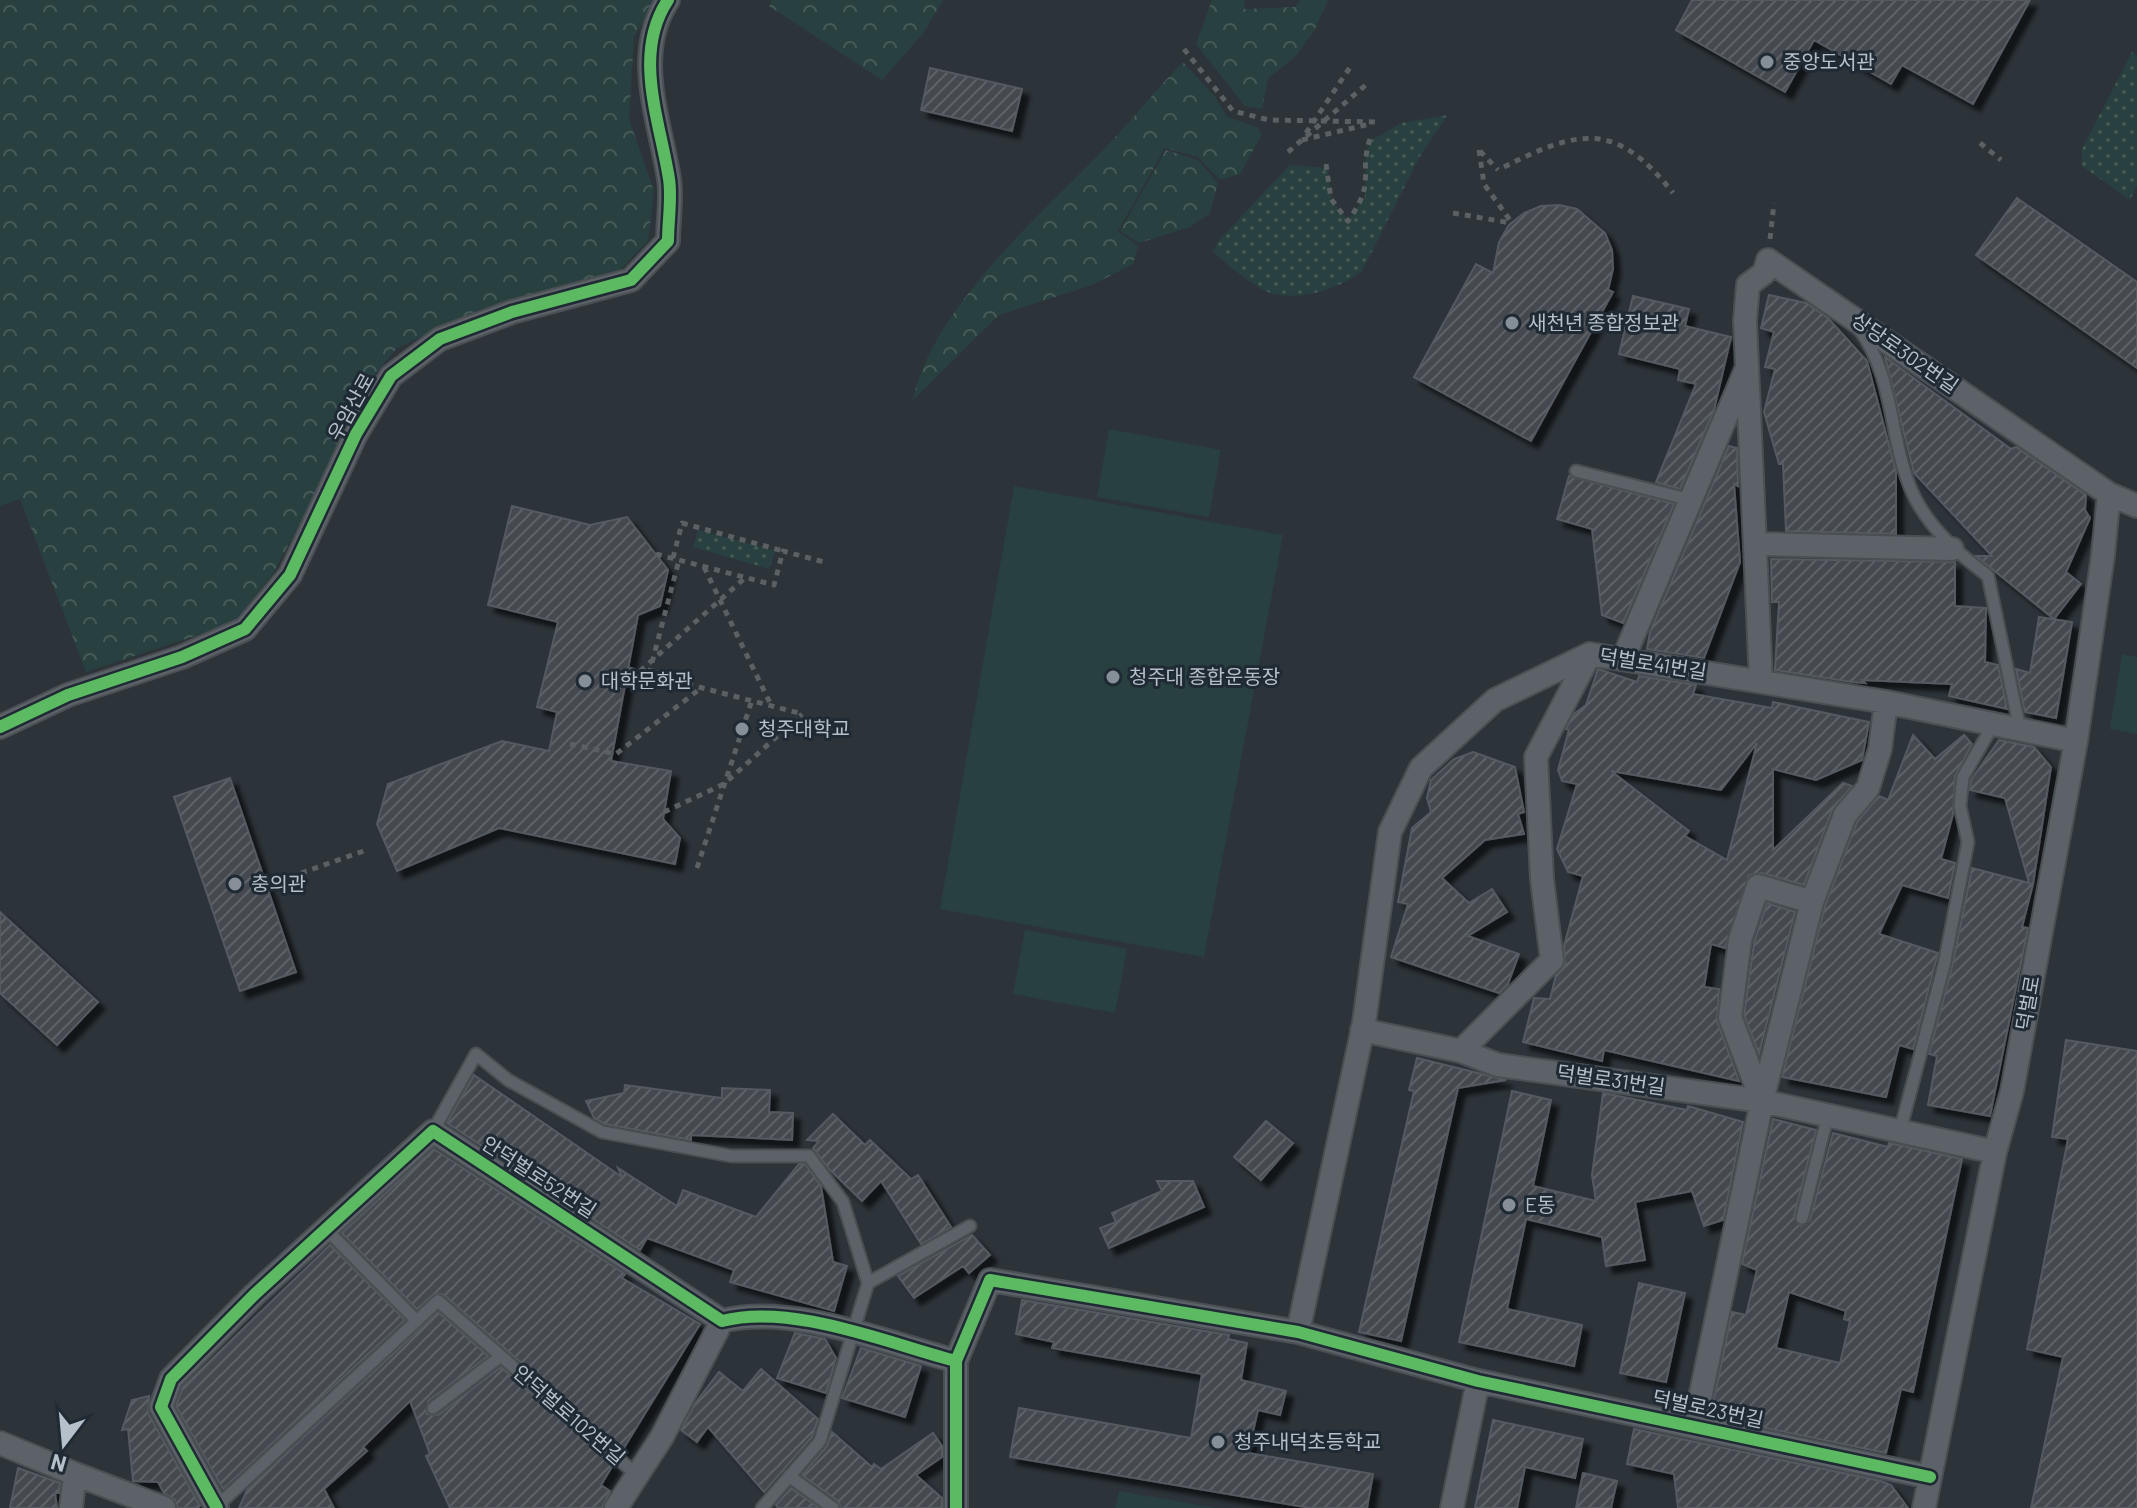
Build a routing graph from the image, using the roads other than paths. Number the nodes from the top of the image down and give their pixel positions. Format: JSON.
{"nodes":[{"id":1,"x":668,"y":0,"type":"edge"},
{"id":2,"x":1846,"y":312,"type":"junction"},
{"id":3,"x":1748,"y":365,"type":"junction"},
{"id":4,"x":1576,"y":471,"type":"dead end"},
{"id":5,"x":2109,"y":494,"type":"junction"},
{"id":6,"x":1691,"y":500,"type":"junction"},
{"id":7,"x":2137,"y":506,"type":"edge"},
{"id":8,"x":1757,"y":544,"type":"junction"},
{"id":9,"x":1952,"y":549,"type":"junction"},
{"id":10,"x":1590,"y":654,"type":"junction"},
{"id":11,"x":1623,"y":659,"type":"junction"},
{"id":12,"x":1761,"y":681,"type":"junction"},
{"id":13,"x":1886,"y":702,"type":"junction"},
{"id":14,"x":1993,"y":725,"type":"junction"},
{"id":15,"x":0,"y":727,"type":"edge"},
{"id":16,"x":2020,"y":730,"type":"junction"},
{"id":17,"x":2076,"y":741,"type":"junction"},
{"id":18,"x":1812,"y":902,"type":"junction"},
{"id":19,"x":1362,"y":1030,"type":"junction"},
{"id":20,"x":1461,"y":1051,"type":"junction"},
{"id":21,"x":1762,"y":1101,"type":"junction"},
{"id":22,"x":1828,"y":1115,"type":"junction"},
{"id":23,"x":433,"y":1131,"type":"junction"},
{"id":24,"x":1900,"y":1131,"type":"junction"},
{"id":25,"x":1995,"y":1152,"type":"junction"},
{"id":26,"x":1802,"y":1218,"type":"dead end"},
{"id":27,"x":970,"y":1226,"type":"dead end"},
{"id":28,"x":325,"y":1228,"type":"junction"},
{"id":29,"x":868,"y":1283,"type":"junction"},
{"id":30,"x":417,"y":1321,"type":"junction"},
{"id":31,"x":722,"y":1321,"type":"junction"},
{"id":32,"x":1298,"y":1332,"type":"junction"},
{"id":33,"x":854,"y":1334,"type":"junction"},
{"id":34,"x":501,"y":1356,"type":"junction"},
{"id":35,"x":956,"y":1361,"type":"junction"},
{"id":36,"x":1478,"y":1381,"type":"junction"},
{"id":37,"x":433,"y":1408,"type":"dead end"},
{"id":38,"x":1694,"y":1427,"type":"junction"},
{"id":39,"x":0,"y":1443,"type":"edge"},
{"id":40,"x":75,"y":1474,"type":"junction"},
{"id":41,"x":637,"y":1475,"type":"junction"},
{"id":42,"x":789,"y":1476,"type":"junction"},
{"id":43,"x":1930,"y":1477,"type":"junction"},
{"id":44,"x":71,"y":1508,"type":"edge"},
{"id":45,"x":164,"y":1508,"type":"edge"},
{"id":46,"x":216,"y":1508,"type":"edge"},
{"id":47,"x":616,"y":1508,"type":"edge"},
{"id":48,"x":762,"y":1508,"type":"edge"},
{"id":49,"x":833,"y":1508,"type":"edge"},
{"id":50,"x":956,"y":1508,"type":"edge"},
{"id":51,"x":1452,"y":1508,"type":"edge"},
{"id":52,"x":1924,"y":1508,"type":"edge"}],
"edges":[{"from":1,"to":15,"type":"street","name":"우암산로"},
{"from":2,"to":3,"type":"street","name":"상당로302번길"},
{"from":2,"to":5,"type":"street","name":"상당로302번길"},
{"from":2,"to":9,"type":"lane"},
{"from":3,"to":6,"type":"street"},
{"from":3,"to":8,"type":"street"},
{"from":4,"to":6,"type":"lane"},
{"from":5,"to":7,"type":"street","name":"상당로302번길"},
{"from":5,"to":17,"type":"street","name":"덕벌로"},
{"from":6,"to":11,"type":"street"},
{"from":8,"to":9,"type":"street"},
{"from":8,"to":12,"type":"street"},
{"from":9,"to":16,"type":"lane"},
{"from":10,"to":11,"type":"street","name":"덕벌로41번길"},
{"from":10,"to":19,"type":"street"},
{"from":10,"to":20,"type":"street","name":"덕벌로41번길"},
{"from":11,"to":12,"type":"street","name":"덕벌로41번길"},
{"from":12,"to":13,"type":"street","name":"덕벌로41번길"},
{"from":13,"to":14,"type":"street","name":"덕벌로41번길"},
{"from":13,"to":18,"type":"street"},
{"from":14,"to":16,"type":"street","name":"덕벌로41번길"},
{"from":14,"to":24,"type":"lane"},
{"from":16,"to":17,"type":"street","name":"덕벌로41번길"},
{"from":17,"to":25,"type":"street","name":"덕벌로"},
{"from":18,"to":21,"type":"street"},
{"from":18,"to":21,"type":"street"},
{"from":19,"to":20,"type":"street","name":"덕벌로31번길"},
{"from":19,"to":32,"type":"street"},
{"from":20,"to":21,"type":"street","name":"덕벌로31번길"},
{"from":21,"to":22,"type":"street","name":"덕벌로31번길"},
{"from":21,"to":38,"type":"street","name":"덕벌로23번길"},
{"from":22,"to":24,"type":"street","name":"덕벌로31번길"},
{"from":22,"to":26,"type":"lane"},
{"from":23,"to":28,"type":"street"},
{"from":23,"to":29,"type":"lane"},
{"from":23,"to":31,"type":"street","name":"안덕벌로52번길"},
{"from":24,"to":25,"type":"street","name":"덕벌로31번길"},
{"from":25,"to":43,"type":"street","name":"덕벌로"},
{"from":27,"to":29,"type":"lane"},
{"from":28,"to":30,"type":"lane"},
{"from":28,"to":46,"type":"street"},
{"from":29,"to":33,"type":"lane"},
{"from":30,"to":34,"type":"lane","name":"안덕벌로102번길"},
{"from":30,"to":46,"type":"lane"},
{"from":31,"to":33,"type":"street"},
{"from":31,"to":41,"type":"street","name":"안덕벌로102번길"},
{"from":32,"to":35,"type":"street","name":"덕벌로23번길"},
{"from":32,"to":36,"type":"street","name":"덕벌로23번길"},
{"from":33,"to":35,"type":"street"},
{"from":33,"to":42,"type":"lane"},
{"from":34,"to":37,"type":"lane","name":"안덕벌로102번길"},
{"from":34,"to":41,"type":"lane","name":"안덕벌로102번길"},
{"from":35,"to":50,"type":"street"},
{"from":36,"to":38,"type":"street","name":"덕벌로23번길"},
{"from":36,"to":51,"type":"street"},
{"from":38,"to":43,"type":"street","name":"덕벌로23번길"},
{"from":39,"to":40,"type":"street"},
{"from":40,"to":44,"type":"street"},
{"from":40,"to":45,"type":"street"},
{"from":41,"to":47,"type":"street","name":"안덕벌로102번길"},
{"from":42,"to":48,"type":"lane"},
{"from":42,"to":49,"type":"lane"},
{"from":43,"to":52,"type":"street","name":"덕벌로"}]}
